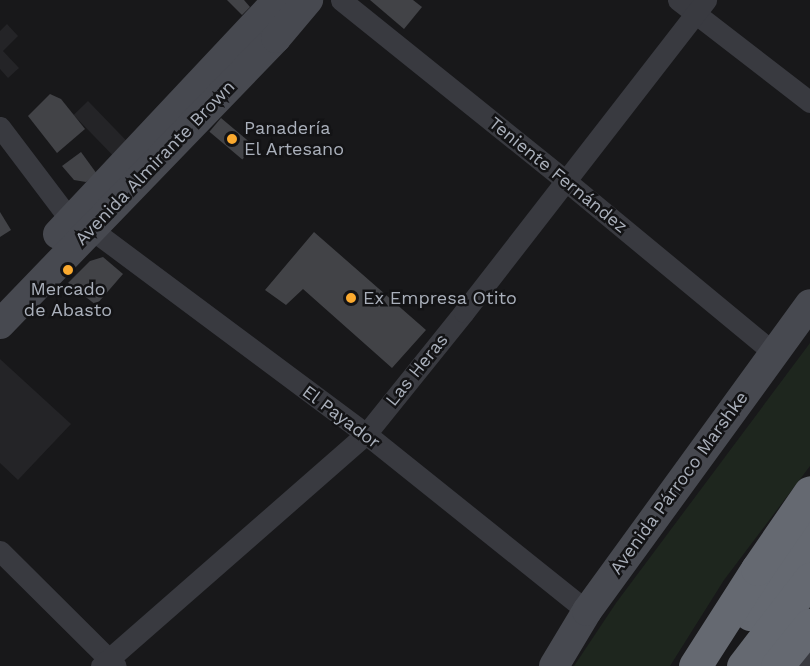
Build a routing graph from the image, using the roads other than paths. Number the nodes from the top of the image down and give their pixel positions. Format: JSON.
{"nodes":[{"id":1,"x":341,"y":0,"type":"edge"},
{"id":2,"x":678,"y":0,"type":"edge"},
{"id":3,"x":296,"y":2,"type":"edge"},
{"id":4,"x":701,"y":7,"type":"edge"},
{"id":5,"x":810,"y":102,"type":"edge"},
{"id":6,"x":0,"y":127,"type":"edge"},
{"id":7,"x":566,"y":180,"type":"junction"},
{"id":8,"x":81,"y":225,"type":"junction"},
{"id":9,"x":0,"y":295,"type":"edge"},
{"id":10,"x":810,"y":304,"type":"edge"},
{"id":11,"x":0,"y":324,"type":"edge"},
{"id":12,"x":773,"y":352,"type":"junction"},
{"id":13,"x":366,"y":434,"type":"junction"},
{"id":14,"x":810,"y":492,"type":"edge"},
{"id":15,"x":810,"y":537,"type":"edge"},
{"id":16,"x":0,"y":551,"type":"edge"},
{"id":17,"x":810,"y":579,"type":"edge"},
{"id":18,"x":587,"y":610,"type":"junction"},
{"id":19,"x":810,"y":625,"type":"edge"},
{"id":20,"x":810,"y":655,"type":"edge"},
{"id":21,"x":109,"y":664,"type":"edge"},
{"id":22,"x":554,"y":666,"type":"edge"},
{"id":23,"x":695,"y":666,"type":"edge"},
{"id":24,"x":709,"y":666,"type":"edge"},
{"id":25,"x":743,"y":666,"type":"edge"},
{"id":26,"x":777,"y":666,"type":"edge"},
{"id":27,"x":802,"y":666,"type":"edge"}],
"edges":[{"from":1,"to":7,"type":"street","name":"Teniente Fernández"},
{"from":2,"to":4,"type":"street"},
{"from":3,"to":8,"type":"main road","name":"Avenida Almirante Brown"},
{"from":4,"to":5,"type":"street"},
{"from":4,"to":7,"type":"street","name":"Las Heras"},
{"from":6,"to":8,"type":"street","name":"El Payador"},
{"from":7,"to":12,"type":"street","name":"Teniente Fernández"},
{"from":7,"to":13,"type":"street","name":"Las Heras"},
{"from":8,"to":9,"type":"main road","name":"Avenida Almirante Brown"},
{"from":8,"to":11,"type":"main road","name":"Avenida Almirante Brown"},
{"from":8,"to":13,"type":"street","name":"El Payador"},
{"from":10,"to":12,"type":"main road","name":"Avenida Párroco Marshke"},
{"from":12,"to":18,"type":"main road","name":"Avenida Párroco Marshke"},
{"from":13,"to":18,"type":"street","name":"El Payador"},
{"from":13,"to":21,"type":"street","name":"Las Heras"},
{"from":14,"to":23,"type":"highway"},
{"from":15,"to":24,"type":"highway"},
{"from":16,"to":21,"type":"street"},
{"from":17,"to":25,"type":"highway"},
{"from":18,"to":22,"type":"main road","name":"Avenida Párroco Marshke"},
{"from":19,"to":26,"type":"highway"},
{"from":20,"to":27,"type":"street"}]}
